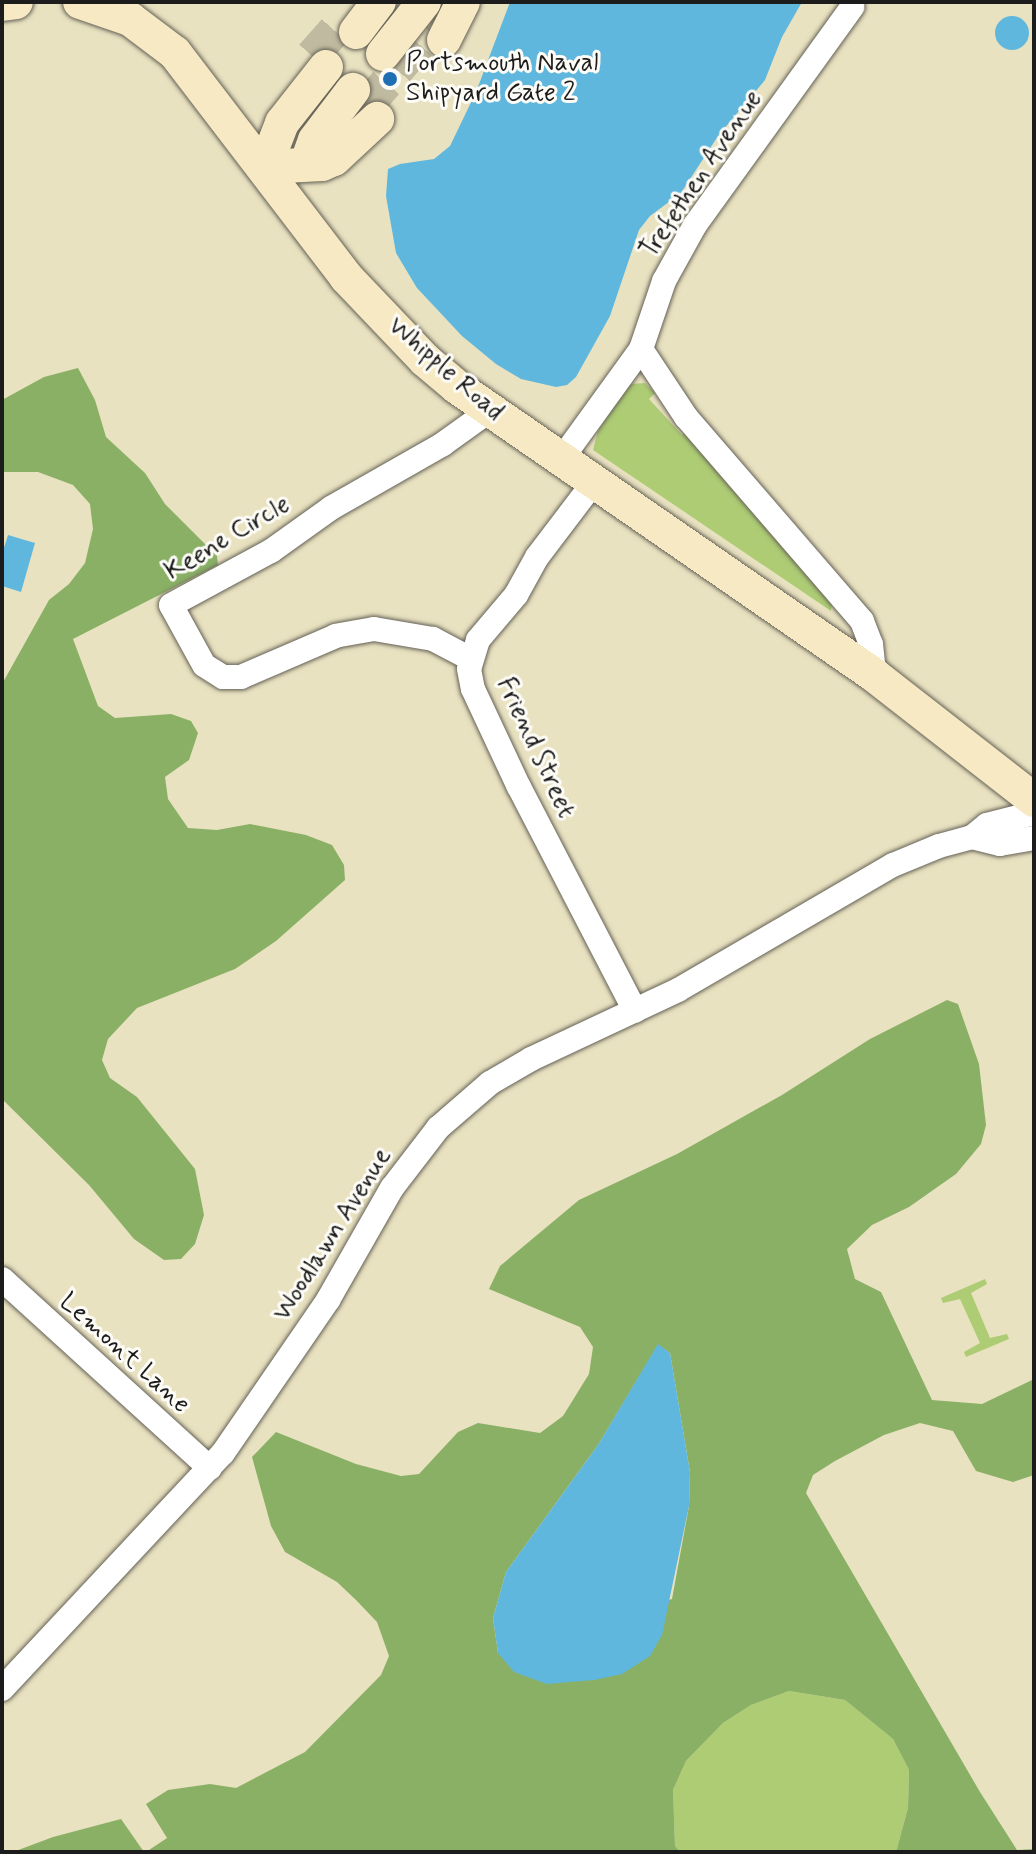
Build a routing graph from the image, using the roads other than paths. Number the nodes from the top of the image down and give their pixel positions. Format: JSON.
{"nodes":[{"id":1,"x":16,"y":2,"type":"edge"},
{"id":2,"x":80,"y":2,"type":"edge"},
{"id":3,"x":379,"y":2,"type":"edge"},
{"id":4,"x":463,"y":2,"type":"edge"},
{"id":5,"x":2,"y":4,"type":"edge"},
{"id":6,"x":852,"y":7,"type":"dead end"},
{"id":7,"x":354,"y":18,"type":"tunnel mouth"},
{"id":8,"x":437,"y":18,"type":"edge"},
{"id":9,"x":383,"y":54,"type":"dead end"},
{"id":10,"x":319,"y":62,"type":"tunnel mouth"},
{"id":11,"x":365,"y":106,"type":"tunnel mouth"},
{"id":12,"x":265,"y":167,"type":"junction"},
{"id":13,"x":641,"y":349,"type":"junction"},
{"id":14,"x":489,"y":411,"type":"junction"},
{"id":15,"x":560,"y":461,"type":"junction"},
{"id":16,"x":594,"y":482,"type":"junction"},
{"id":17,"x":469,"y":658,"type":"junction"},
{"id":18,"x":874,"y":675,"type":"junction"},
{"id":19,"x":1034,"y":800,"type":"edge"},
{"id":20,"x":1034,"y":813,"type":"edge"},
{"id":21,"x":972,"y":837,"type":"junction"},
{"id":22,"x":1034,"y":838,"type":"edge"},
{"id":23,"x":635,"y":1011,"type":"junction"},
{"id":24,"x":2,"y":1279,"type":"edge"},
{"id":25,"x":210,"y":1468,"type":"junction"},
{"id":26,"x":2,"y":1689,"type":"edge"}],
"edges":[{"from":1,"to":5,"type":"main road"},
{"from":2,"to":12,"type":"main road","name":"Whipple Road"},
{"from":3,"to":7,"type":"main road"},
{"from":4,"to":8,"type":"main road"},
{"from":6,"to":13,"type":"street","name":"Trefethen Avenue"},
{"from":8,"to":9,"type":"main road"},
{"from":10,"to":12,"type":"main road"},
{"from":11,"to":12,"type":"main road"},
{"from":12,"to":14,"type":"main road","name":"Whipple Road"},
{"from":13,"to":15,"type":"street","name":"Trefethen Avenue"},
{"from":13,"to":18,"type":"street"},
{"from":14,"to":15,"type":"main road","name":"Whipple Road"},
{"from":14,"to":17,"type":"street","name":"Keene Circle"},
{"from":15,"to":16,"type":"main road","name":"Whipple Road"},
{"from":16,"to":17,"type":"street","name":"Friend Street"},
{"from":16,"to":18,"type":"main road","name":"Whipple Road"},
{"from":17,"to":23,"type":"street","name":"Friend Street"},
{"from":18,"to":19,"type":"main road","name":"Whipple Road"},
{"from":20,"to":21,"type":"street","name":"Woodlawn Avenue"},
{"from":21,"to":22,"type":"street","name":"Woodlawn Avenue"},
{"from":21,"to":23,"type":"street","name":"Woodlawn Avenue"},
{"from":23,"to":25,"type":"street","name":"Woodlawn Avenue"},
{"from":24,"to":25,"type":"street","name":"Lemont Lane"},
{"from":25,"to":26,"type":"street","name":"Woodlawn Avenue"}]}
